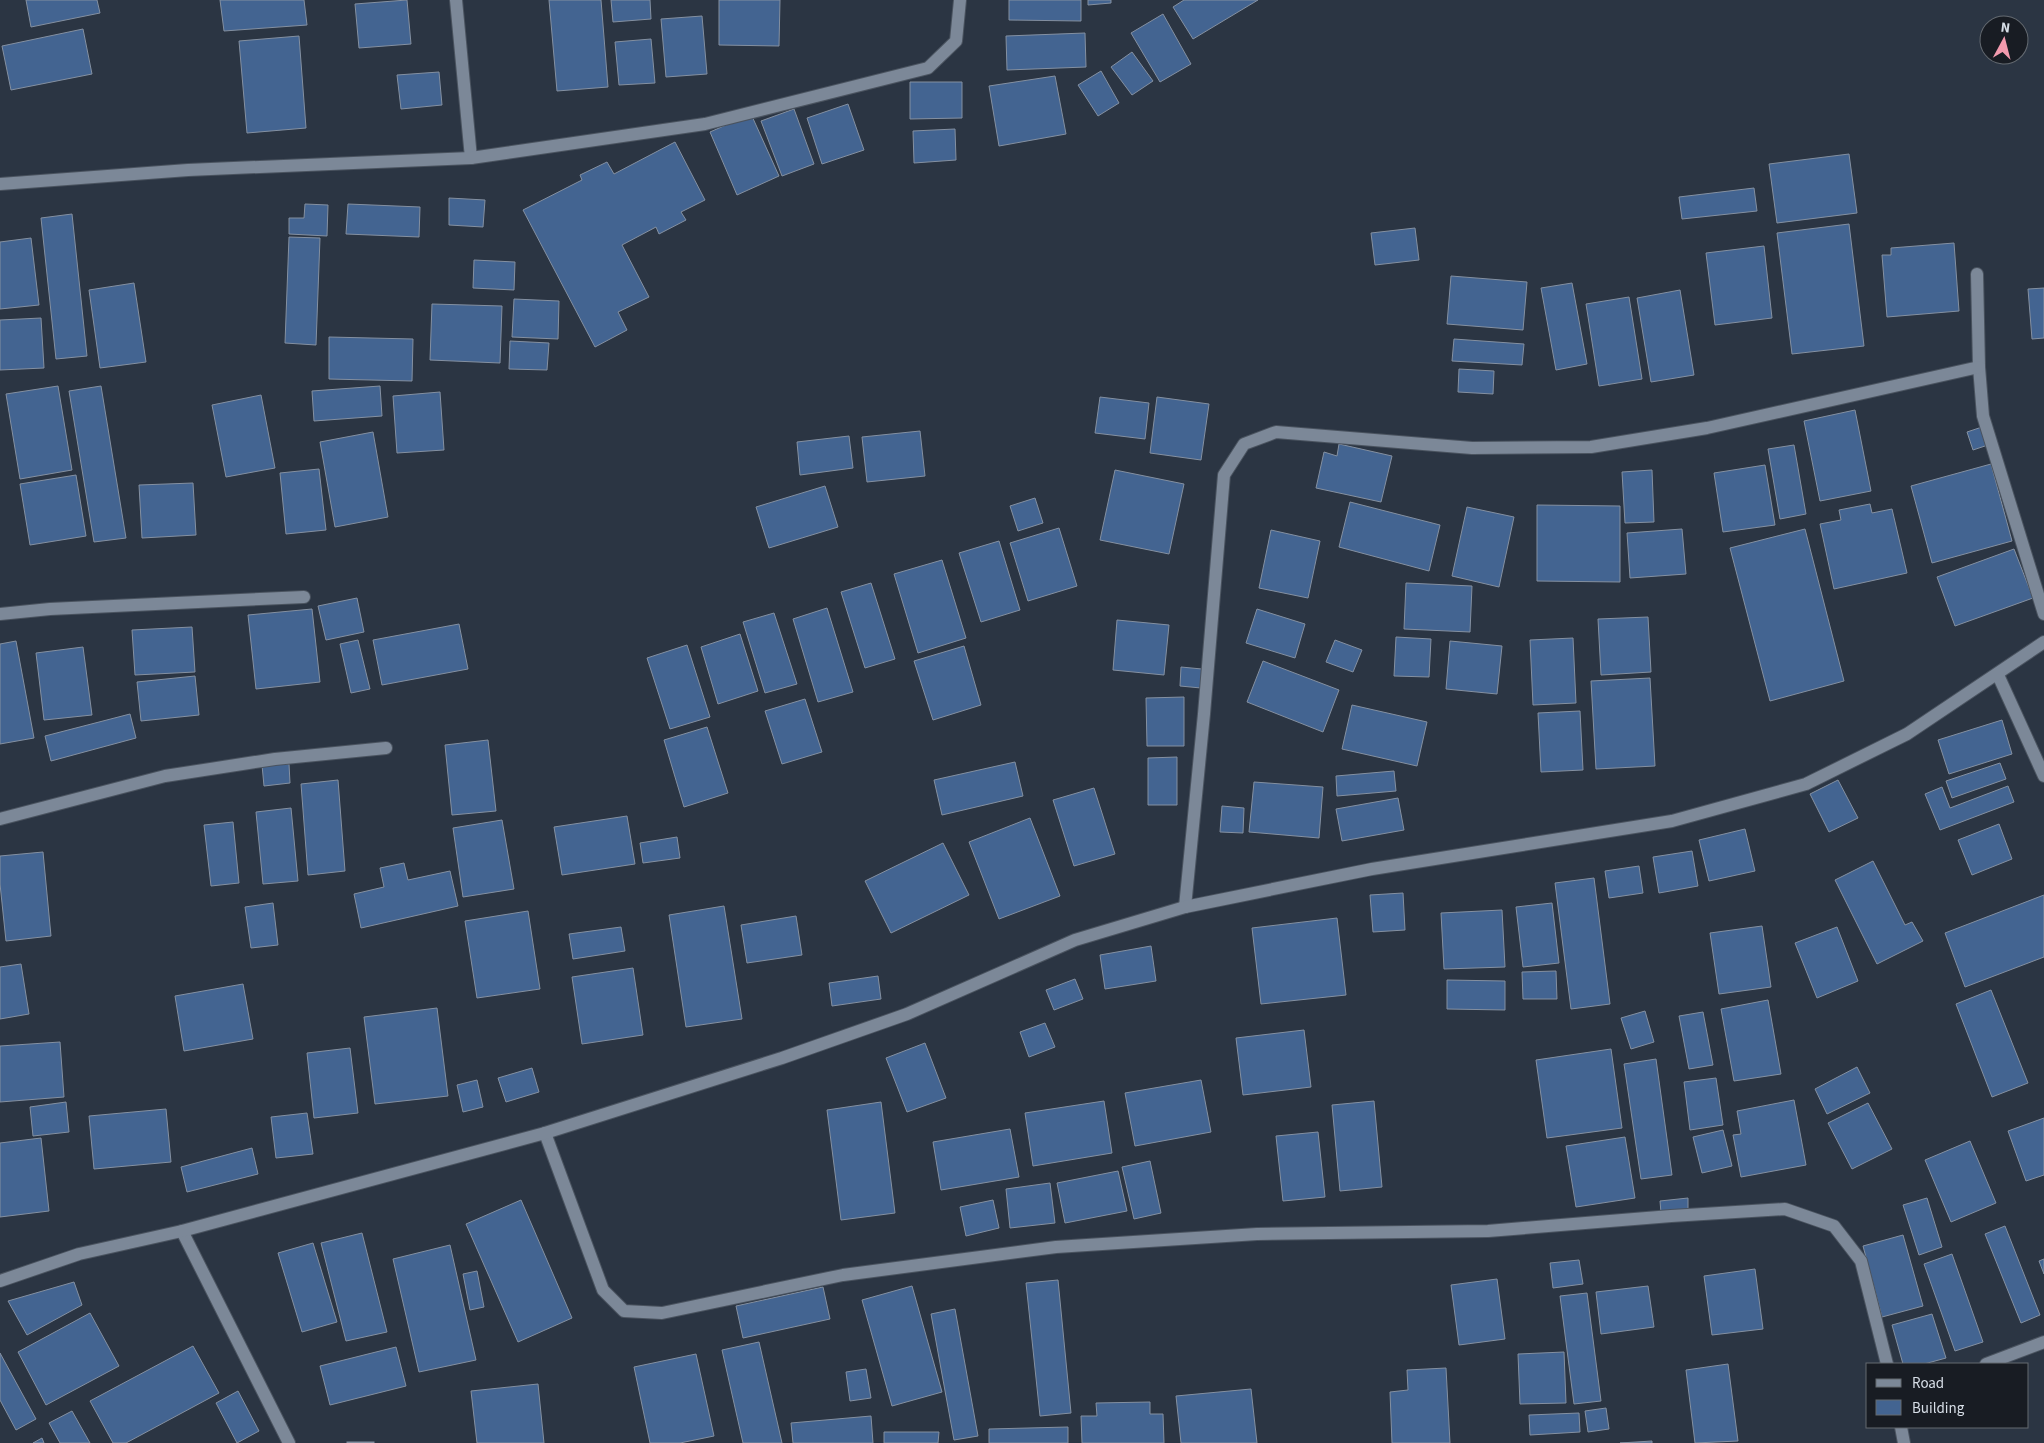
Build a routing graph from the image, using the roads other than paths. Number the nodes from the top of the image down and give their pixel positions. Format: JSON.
{"nodes":[{"id":1,"x":456,"y":0,"type":"edge"},
{"id":2,"x":960,"y":0,"type":"edge"},
{"id":3,"x":471,"y":158,"type":"junction"},
{"id":4,"x":0,"y":184,"type":"edge"},
{"id":5,"x":1977,"y":274,"type":"dead end"},
{"id":6,"x":1979,"y":367,"type":"junction"},
{"id":7,"x":304,"y":597,"type":"dead end"},
{"id":8,"x":0,"y":614,"type":"edge"},
{"id":9,"x":2044,"y":614,"type":"edge"},
{"id":10,"x":2044,"y":642,"type":"edge"},
{"id":11,"x":1998,"y":675,"type":"junction"},
{"id":12,"x":386,"y":748,"type":"dead end"},
{"id":13,"x":2044,"y":776,"type":"edge"},
{"id":14,"x":0,"y":819,"type":"edge"},
{"id":15,"x":1185,"y":907,"type":"junction"},
{"id":16,"x":544,"y":1133,"type":"junction"},
{"id":17,"x":182,"y":1231,"type":"junction"},
{"id":18,"x":0,"y":1281,"type":"edge"},
{"id":19,"x":2044,"y":1342,"type":"edge"},
{"id":20,"x":1887,"y":1363,"type":"edge"},
{"id":21,"x":1989,"y":1363,"type":"edge"},
{"id":22,"x":1901,"y":1428,"type":"edge"},
{"id":23,"x":289,"y":1443,"type":"edge"},
{"id":24,"x":1904,"y":1443,"type":"edge"}],
"edges":[{"from":1,"to":3,"type":"street"},
{"from":2,"to":3,"type":"street"},
{"from":3,"to":4,"type":"street"},
{"from":5,"to":6,"type":"street"},
{"from":6,"to":9,"type":"street"},
{"from":6,"to":15,"type":"street"},
{"from":7,"to":8,"type":"street"},
{"from":10,"to":11,"type":"street"},
{"from":11,"to":13,"type":"street"},
{"from":11,"to":15,"type":"street"},
{"from":12,"to":14,"type":"street"},
{"from":15,"to":16,"type":"street"},
{"from":16,"to":17,"type":"street"},
{"from":16,"to":20,"type":"street"},
{"from":17,"to":18,"type":"street"},
{"from":17,"to":23,"type":"street"},
{"from":19,"to":21,"type":"street"},
{"from":22,"to":24,"type":"street"}]}
